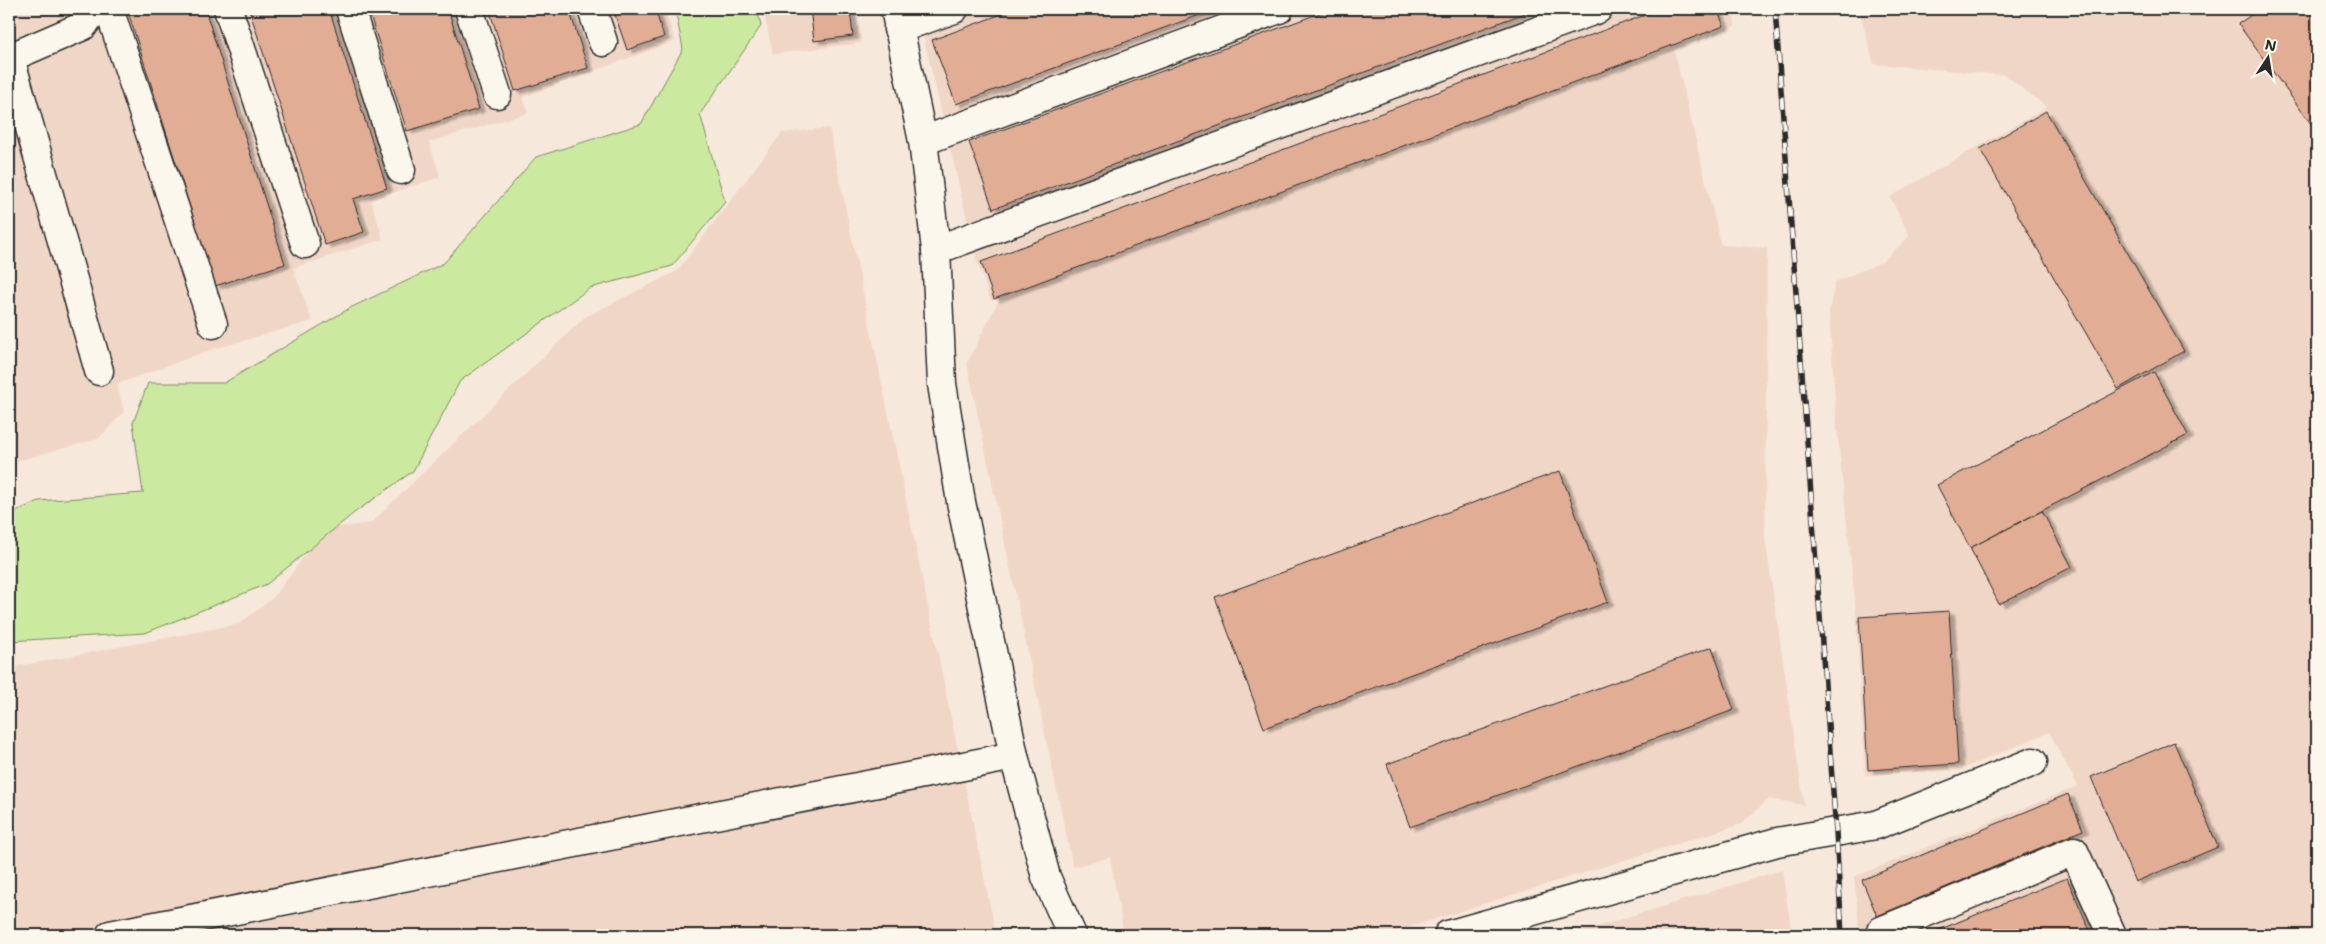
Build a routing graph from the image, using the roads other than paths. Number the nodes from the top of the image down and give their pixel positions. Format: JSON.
{"nodes":[{"id":1,"x":95,"y":9,"type":"edge"},
{"id":2,"x":109,"y":9,"type":"edge"},
{"id":3,"x":228,"y":9,"type":"edge"},
{"id":4,"x":350,"y":9,"type":"edge"},
{"id":5,"x":469,"y":9,"type":"edge"},
{"id":6,"x":592,"y":9,"type":"edge"},
{"id":7,"x":954,"y":9,"type":"edge"},
{"id":8,"x":1278,"y":9,"type":"edge"},
{"id":9,"x":1598,"y":9,"type":"edge"},
{"id":10,"x":897,"y":19,"type":"edge"},
{"id":11,"x":603,"y":42,"type":"dead end"},
{"id":12,"x":9,"y":58,"type":"edge"},
{"id":13,"x":497,"y":94,"type":"dead end"},
{"id":14,"x":923,"y":141,"type":"junction"},
{"id":15,"x":401,"y":170,"type":"dead end"},
{"id":16,"x":305,"y":244,"type":"dead end"},
{"id":17,"x":936,"y":250,"type":"junction"},
{"id":18,"x":214,"y":324,"type":"dead end"},
{"id":19,"x":99,"y":371,"type":"dead end"},
{"id":20,"x":1014,"y":756,"type":"junction"},
{"id":21,"x":2033,"y":762,"type":"dead end"},
{"id":22,"x":1880,"y":931,"type":"dead end"},
{"id":23,"x":110,"y":935,"type":"edge"},
{"id":24,"x":1072,"y":935,"type":"edge"},
{"id":25,"x":1448,"y":935,"type":"edge"},
{"id":26,"x":2112,"y":935,"type":"edge"}],
"edges":[{"from":1,"to":12,"type":"street"},
{"from":2,"to":18,"type":"street"},
{"from":3,"to":16,"type":"street"},
{"from":4,"to":15,"type":"street"},
{"from":5,"to":13,"type":"street"},
{"from":6,"to":11,"type":"street"},
{"from":7,"to":10,"type":"street"},
{"from":8,"to":14,"type":"street"},
{"from":9,"to":17,"type":"street"},
{"from":10,"to":14,"type":"street"},
{"from":12,"to":19,"type":"street"},
{"from":14,"to":17,"type":"street"},
{"from":17,"to":20,"type":"street"},
{"from":20,"to":23,"type":"street"},
{"from":20,"to":24,"type":"street"},
{"from":21,"to":25,"type":"street"},
{"from":22,"to":26,"type":"street"}]}
